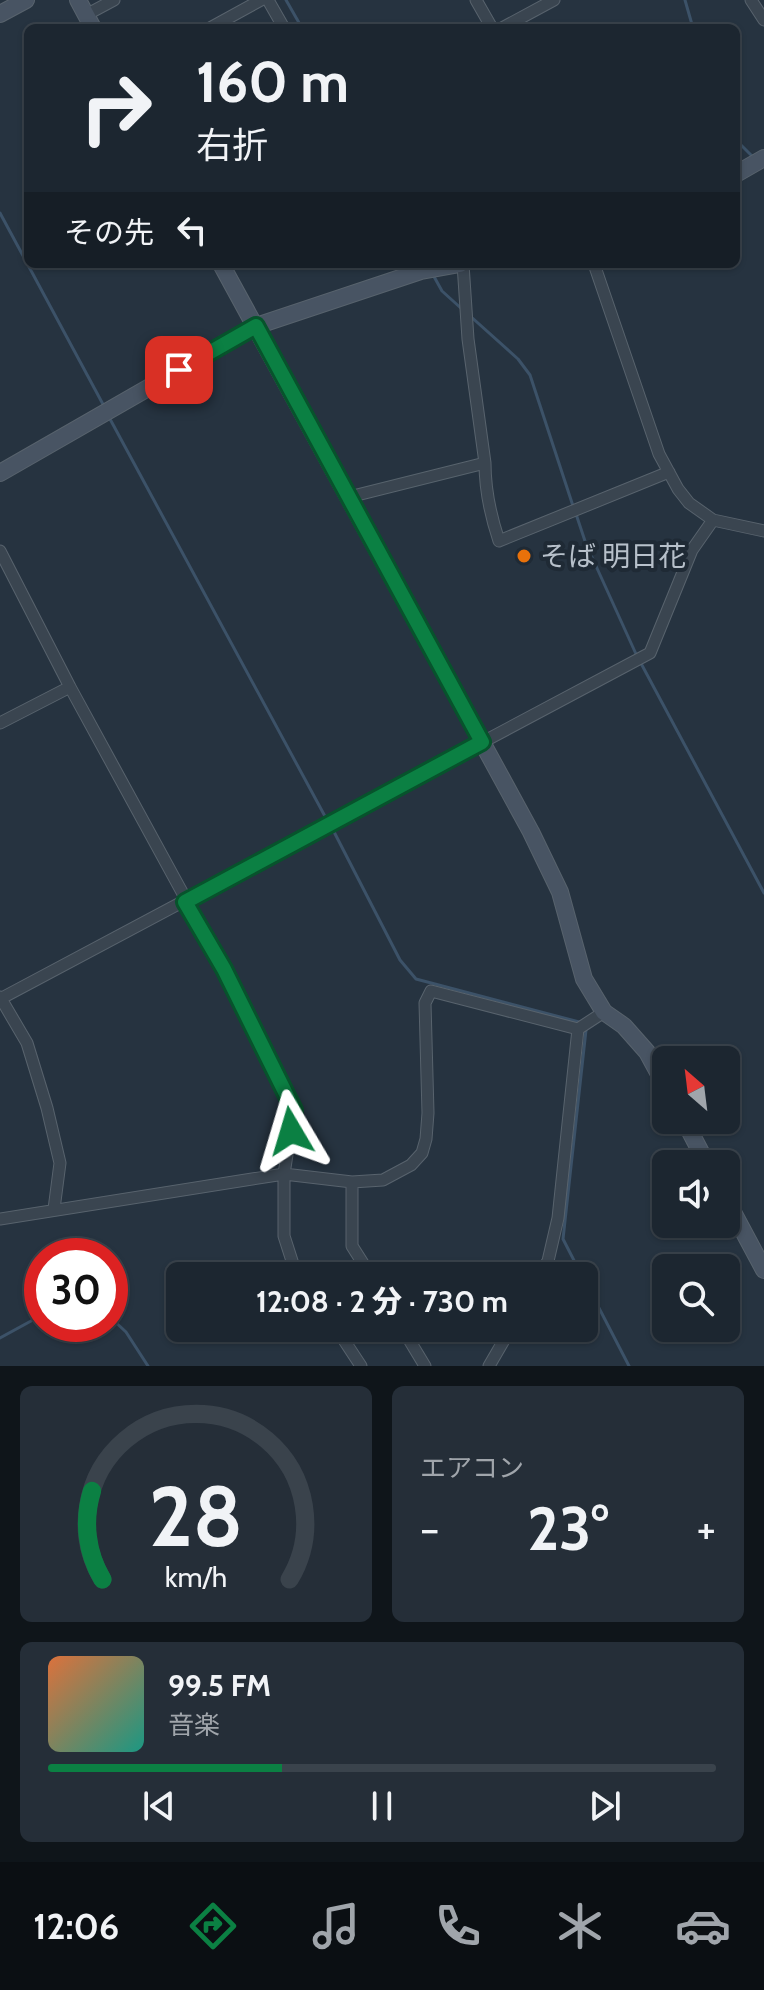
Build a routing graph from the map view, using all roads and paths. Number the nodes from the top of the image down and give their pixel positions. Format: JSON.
{"nodes":[{"id":1,"x":26,"y":0,"type":"edge"},
{"id":2,"x":114,"y":0,"type":"edge"},
{"id":3,"x":261,"y":0,"type":"edge"},
{"id":4,"x":268,"y":0,"type":"edge"},
{"id":5,"x":476,"y":0,"type":"edge"},
{"id":6,"x":554,"y":0,"type":"edge"},
{"id":7,"x":751,"y":0,"type":"edge"},
{"id":8,"x":0,"y":14,"type":"edge"},
{"id":9,"x":86,"y":14,"type":"edge"},
{"id":10,"x":764,"y":20,"type":"edge"},
{"id":11,"x":217,"y":24,"type":"edge"},
{"id":12,"x":282,"y":24,"type":"edge"},
{"id":13,"x":490,"y":24,"type":"edge"},
{"id":14,"x":509,"y":24,"type":"edge"},
{"id":15,"x":764,"y":158,"type":"edge"},
{"id":16,"x":740,"y":172,"type":"edge"},
{"id":17,"x":226,"y":268,"type":"edge"},
{"id":18,"x":462,"y":268,"type":"edge"},
{"id":19,"x":595,"y":268,"type":"edge"},
{"id":20,"x":424,"y":269,"type":"edge"},
{"id":21,"x":256,"y":326,"type":"junction"},
{"id":22,"x":485,"y":463,"type":"junction"},
{"id":23,"x":669,"y":472,"type":"junction"},
{"id":24,"x":0,"y":473,"type":"edge"},
{"id":25,"x":349,"y":497,"type":"junction"},
{"id":26,"x":713,"y":520,"type":"junction"},
{"id":27,"x":764,"y":531,"type":"edge"},
{"id":28,"x":0,"y":551,"type":"edge"},
{"id":29,"x":70,"y":687,"type":"junction"},
{"id":30,"x":0,"y":723,"type":"edge"},
{"id":31,"x":482,"y":742,"type":"junction"},
{"id":32,"x":185,"y":902,"type":"junction"},
{"id":33,"x":0,"y":998,"type":"edge"},
{"id":34,"x":604,"y":1012,"type":"junction"},
{"id":35,"x":578,"y":1029,"type":"junction"},
{"id":36,"x":652,"y":1061,"type":"edge"},
{"id":37,"x":284,"y":1174,"type":"junction"},
{"id":38,"x":352,"y":1182,"type":"junction"},
{"id":39,"x":54,"y":1209,"type":"junction"},
{"id":40,"x":0,"y":1219,"type":"edge"},
{"id":41,"x":740,"y":1225,"type":"edge"},
{"id":42,"x":292,"y":1262,"type":"edge"},
{"id":43,"x":362,"y":1262,"type":"edge"},
{"id":44,"x":547,"y":1262,"type":"edge"},
{"id":45,"x":764,"y":1270,"type":"edge"},
{"id":46,"x":345,"y":1342,"type":"edge"},
{"id":47,"x":410,"y":1342,"type":"edge"},
{"id":48,"x":503,"y":1342,"type":"edge"},
{"id":49,"x":361,"y":1366,"type":"edge"},
{"id":50,"x":425,"y":1366,"type":"edge"},
{"id":51,"x":489,"y":1366,"type":"edge"}],
"edges":[{"from":1,"to":8,"type":"street"},
{"from":2,"to":9,"type":"street"},
{"from":3,"to":11,"type":"street"},
{"from":4,"to":12,"type":"street"},
{"from":5,"to":13,"type":"street"},
{"from":6,"to":14,"type":"street"},
{"from":7,"to":10,"type":"street"},
{"from":15,"to":16,"type":"street"},
{"from":17,"to":21,"type":"street"},
{"from":18,"to":22,"type":"street"},
{"from":19,"to":23,"type":"street"},
{"from":20,"to":21,"type":"street"},
{"from":21,"to":24,"type":"street"},
{"from":21,"to":25,"type":"street"},
{"from":22,"to":23,"type":"street"},
{"from":22,"to":25,"type":"street"},
{"from":23,"to":26,"type":"street"},
{"from":25,"to":31,"type":"street"},
{"from":26,"to":27,"type":"street"},
{"from":26,"to":31,"type":"street"},
{"from":28,"to":29,"type":"street"},
{"from":29,"to":30,"type":"street"},
{"from":29,"to":32,"type":"street"},
{"from":31,"to":32,"type":"street"},
{"from":31,"to":34,"type":"street"},
{"from":32,"to":33,"type":"street"},
{"from":32,"to":37,"type":"street"},
{"from":33,"to":39,"type":"street"},
{"from":34,"to":35,"type":"street"},
{"from":34,"to":36,"type":"street"},
{"from":35,"to":38,"type":"street"},
{"from":35,"to":44,"type":"street"},
{"from":37,"to":38,"type":"street"},
{"from":37,"to":39,"type":"street"},
{"from":37,"to":42,"type":"street"},
{"from":38,"to":43,"type":"street"},
{"from":39,"to":40,"type":"street"},
{"from":41,"to":45,"type":"street"},
{"from":46,"to":49,"type":"street"},
{"from":47,"to":50,"type":"street"},
{"from":48,"to":51,"type":"street"}]}
